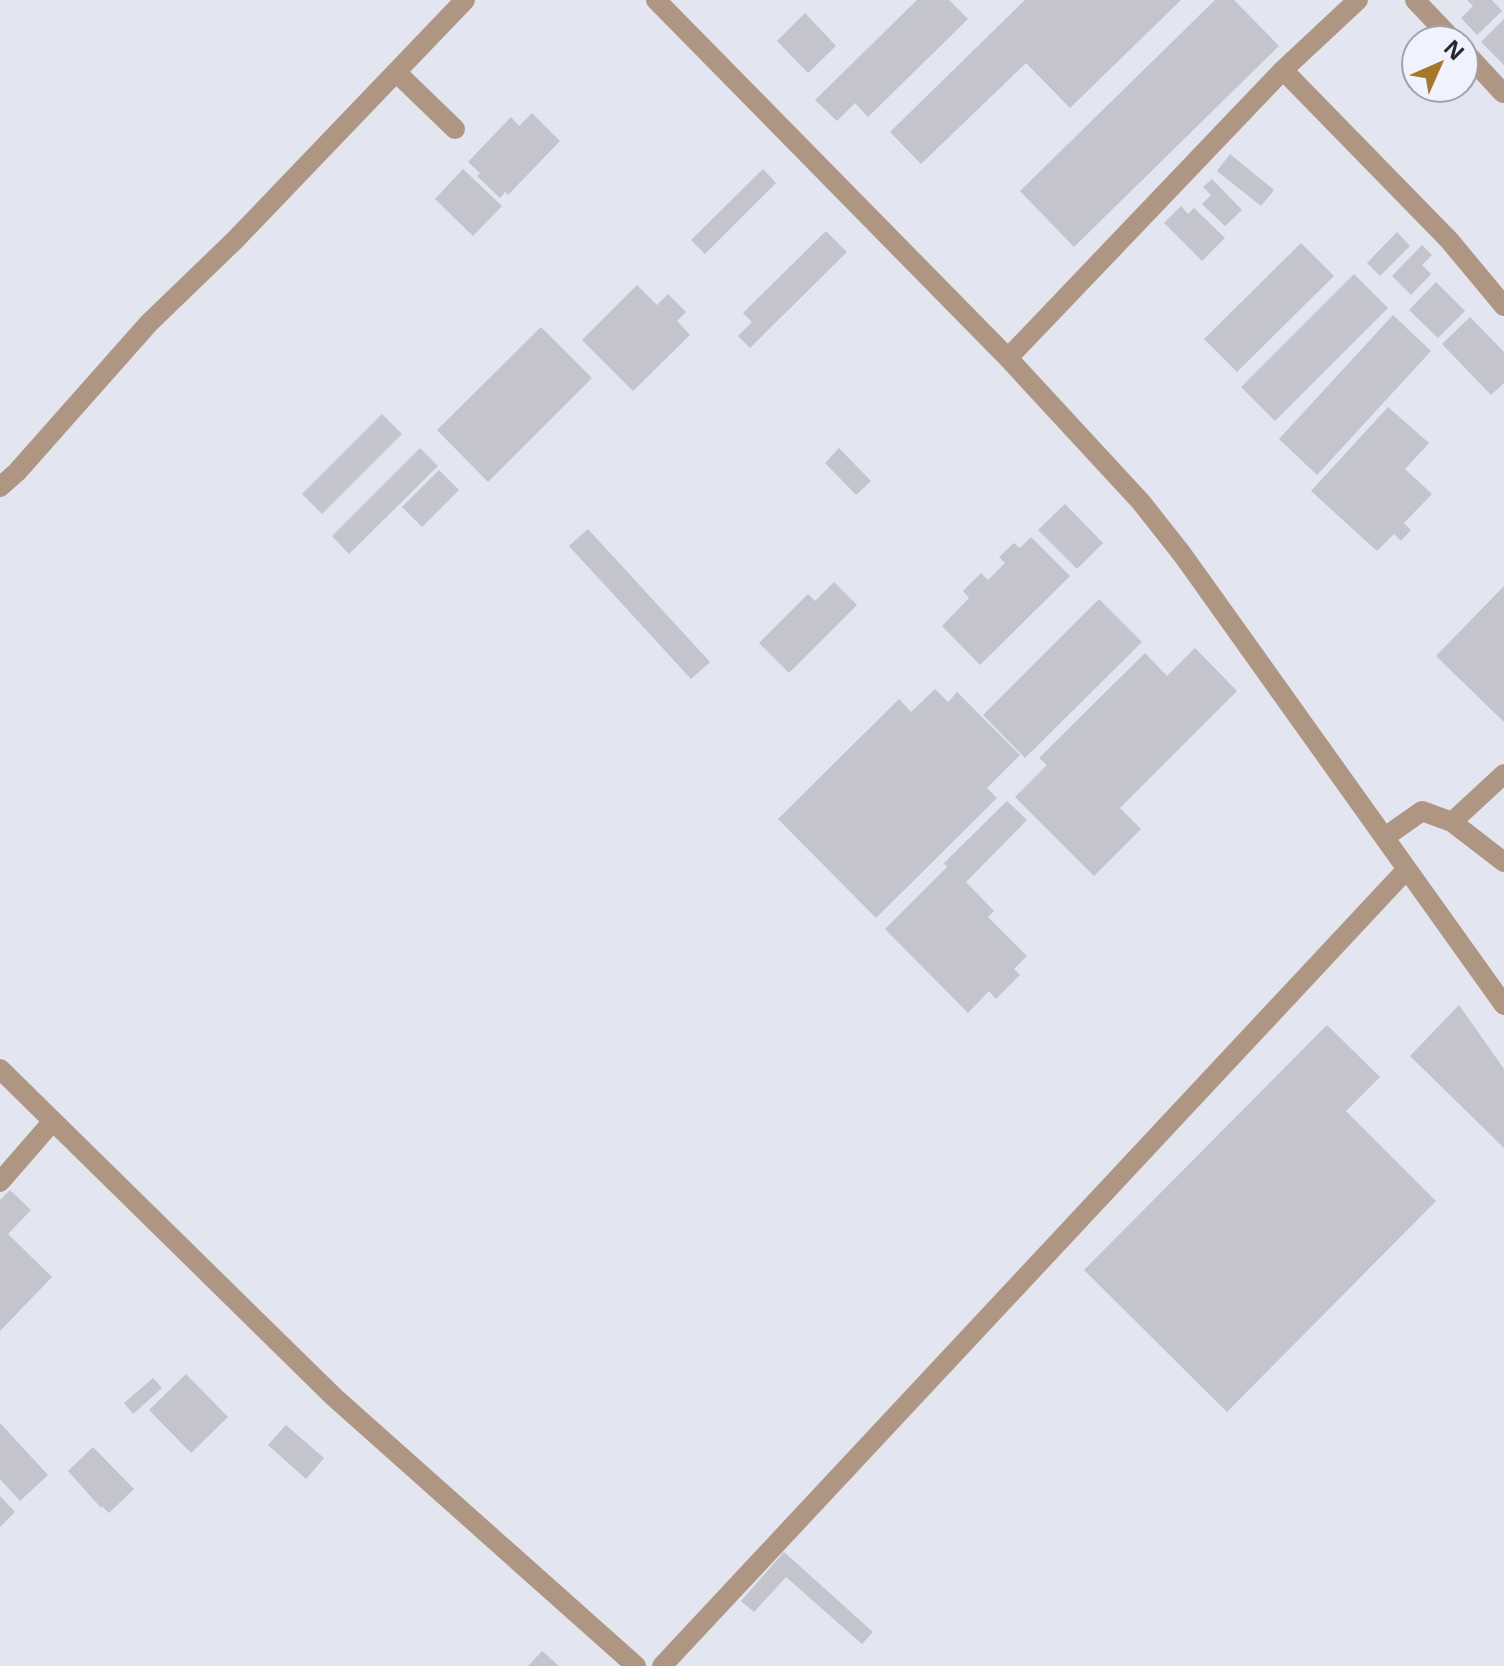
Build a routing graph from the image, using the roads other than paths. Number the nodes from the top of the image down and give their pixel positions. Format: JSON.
{"nodes":[{"id":1,"x":465,"y":0,"type":"edge"},
{"id":2,"x":656,"y":0,"type":"edge"},
{"id":3,"x":1358,"y":0,"type":"edge"},
{"id":4,"x":1415,"y":0,"type":"edge"},
{"id":5,"x":1438,"y":24,"type":"edge"},
{"id":6,"x":1480,"y":68,"type":"edge"},
{"id":7,"x":1283,"y":70,"type":"junction"},
{"id":8,"x":396,"y":72,"type":"junction"},
{"id":9,"x":1503,"y":93,"type":"edge"},
{"id":10,"x":455,"y":129,"type":"dead end"},
{"id":11,"x":1504,"y":306,"type":"edge"},
{"id":12,"x":1008,"y":358,"type":"junction"},
{"id":13,"x":0,"y":487,"type":"edge"},
{"id":14,"x":1504,"y":774,"type":"edge"},
{"id":15,"x":1452,"y":822,"type":"junction"},
{"id":16,"x":1385,"y":837,"type":"junction"},
{"id":17,"x":1504,"y":862,"type":"edge"},
{"id":18,"x":1407,"y":869,"type":"junction"},
{"id":19,"x":1504,"y":1005,"type":"edge"},
{"id":20,"x":0,"y":1069,"type":"edge"},
{"id":21,"x":53,"y":1121,"type":"junction"},
{"id":22,"x":0,"y":1182,"type":"edge"},
{"id":23,"x":636,"y":1666,"type":"edge"},
{"id":24,"x":662,"y":1666,"type":"edge"}],
"edges":[{"from":1,"to":8,"type":"street"},
{"from":2,"to":12,"type":"street"},
{"from":3,"to":7,"type":"street"},
{"from":4,"to":5,"type":"street"},
{"from":6,"to":9,"type":"street"},
{"from":7,"to":11,"type":"street"},
{"from":7,"to":12,"type":"street"},
{"from":8,"to":10,"type":"street"},
{"from":8,"to":13,"type":"street"},
{"from":12,"to":16,"type":"street"},
{"from":14,"to":15,"type":"street"},
{"from":15,"to":16,"type":"street"},
{"from":15,"to":17,"type":"street"},
{"from":16,"to":18,"type":"street"},
{"from":18,"to":19,"type":"street"},
{"from":18,"to":24,"type":"street"},
{"from":20,"to":21,"type":"street"},
{"from":21,"to":22,"type":"street"},
{"from":21,"to":23,"type":"street"}]}
